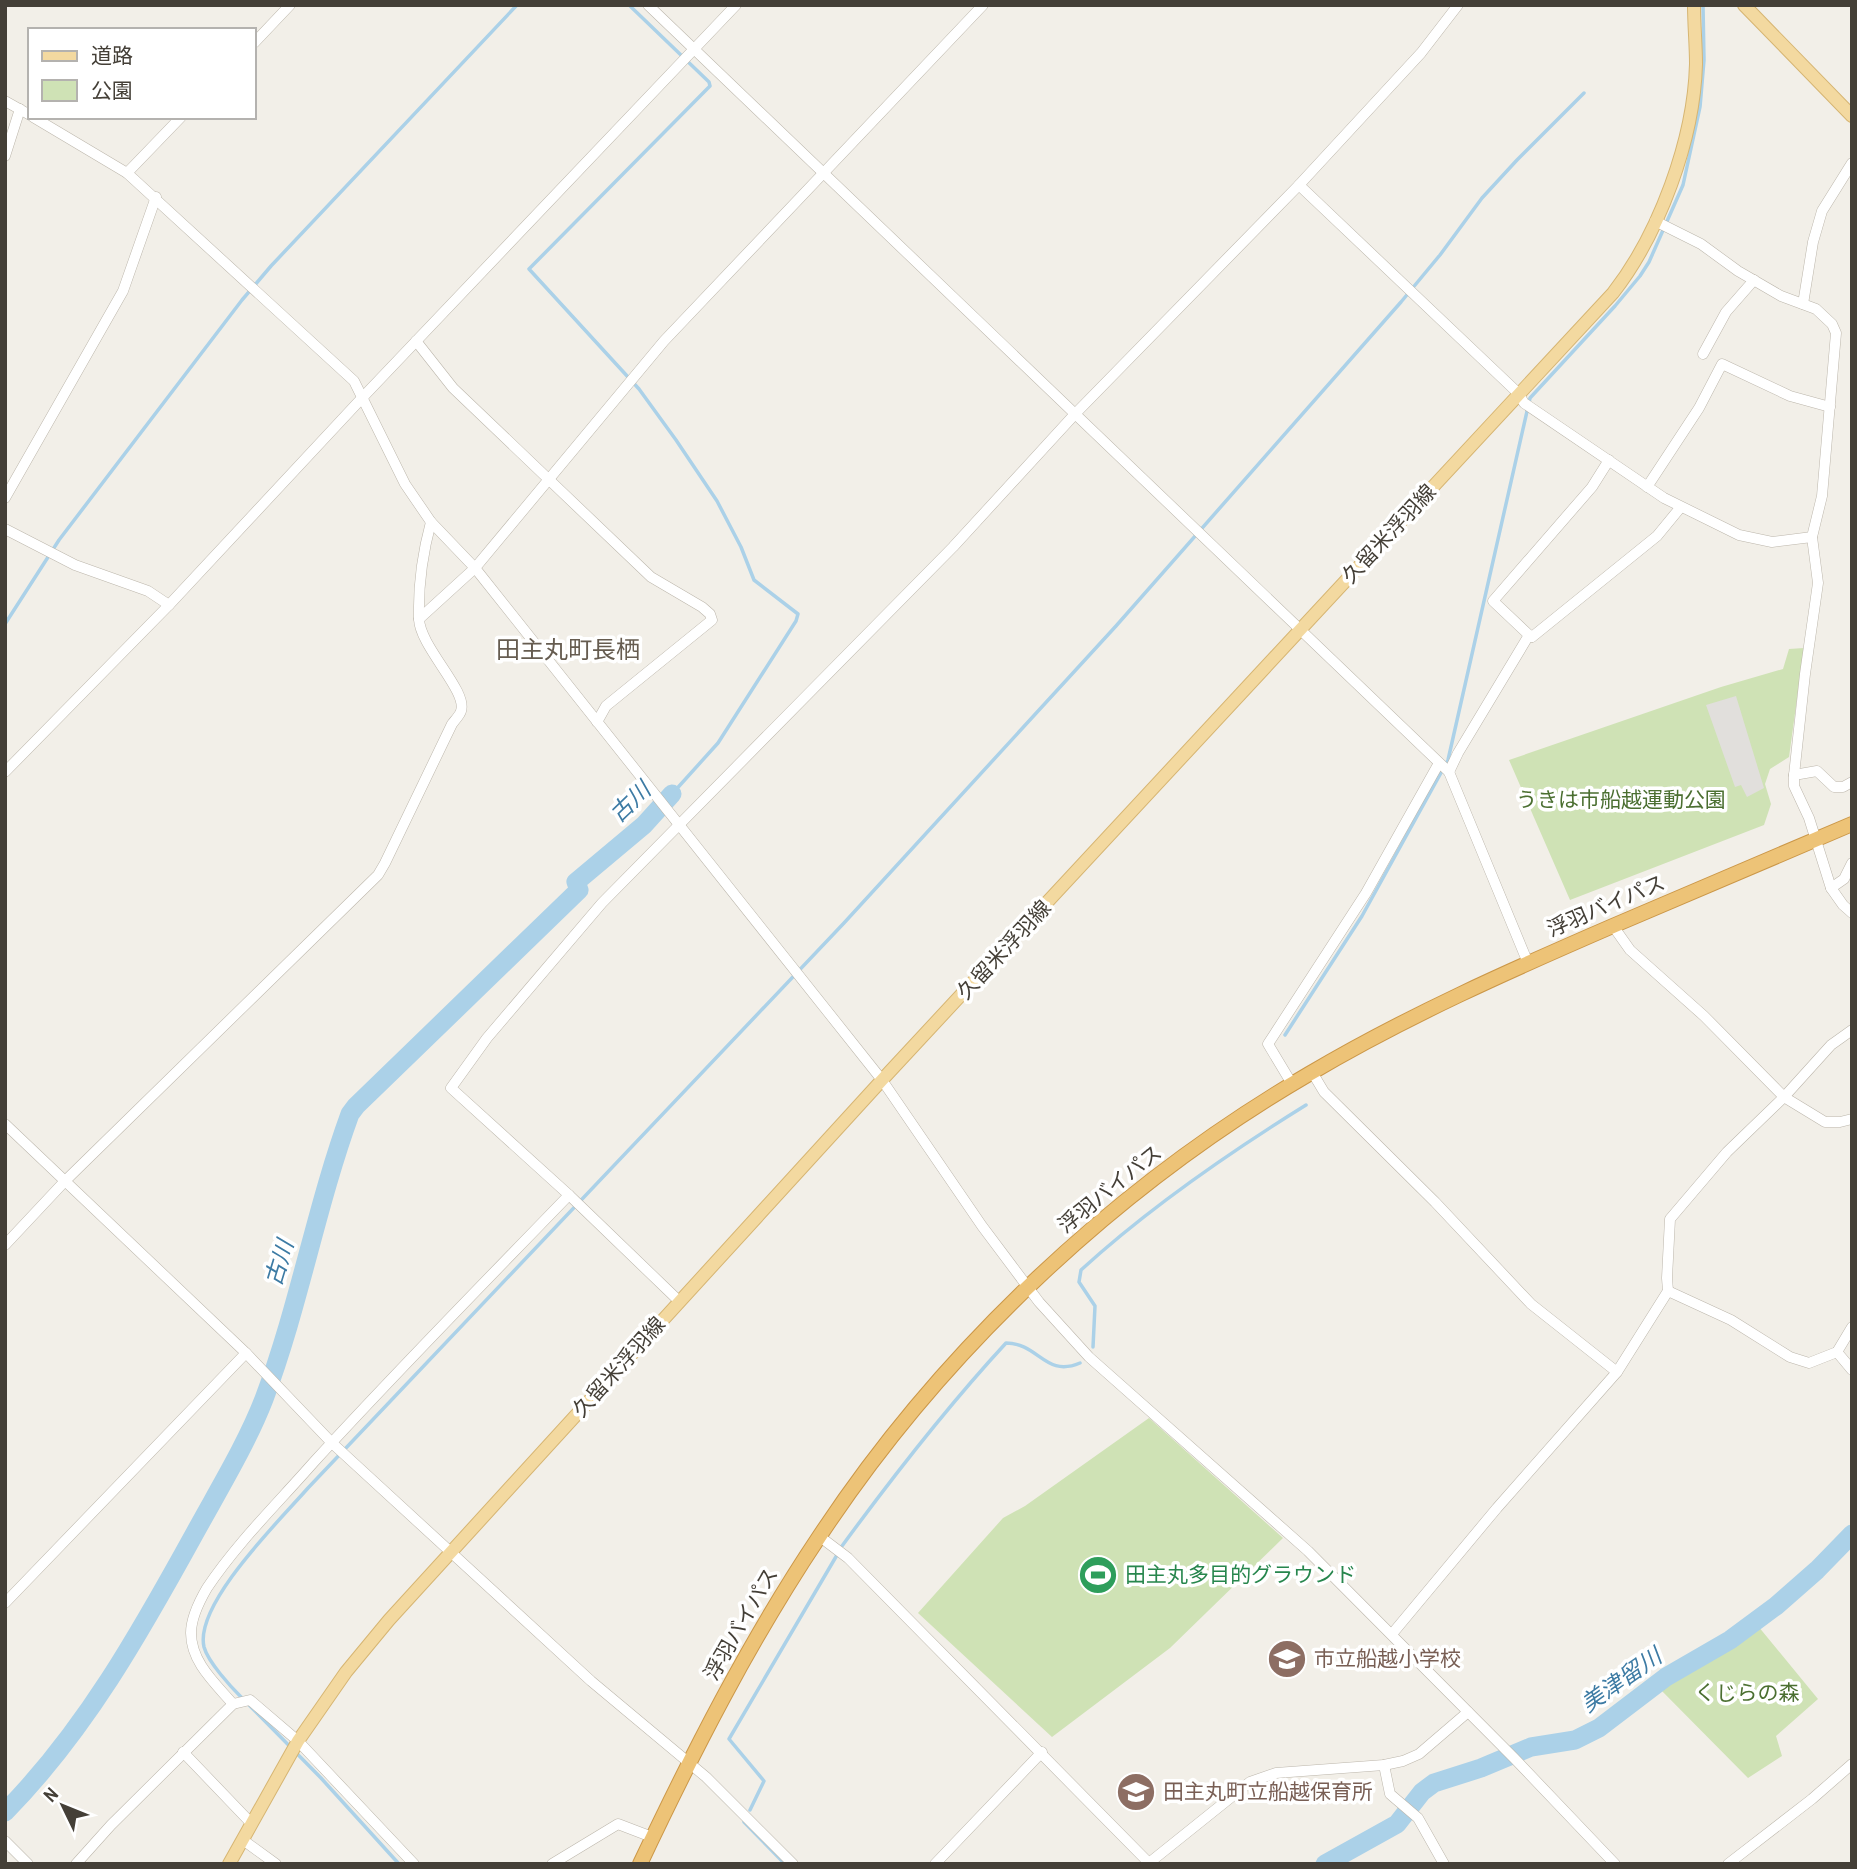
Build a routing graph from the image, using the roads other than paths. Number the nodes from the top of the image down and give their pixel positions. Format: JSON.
{"nodes":[{"id":1,"x":290,"y":5,"type":"edge"},
{"id":2,"x":648,"y":5,"type":"edge"},
{"id":3,"x":736,"y":5,"type":"edge"},
{"id":4,"x":983,"y":5,"type":"edge"},
{"id":5,"x":1458,"y":5,"type":"edge"},
{"id":6,"x":1694,"y":5,"type":"edge"},
{"id":7,"x":1744,"y":5,"type":"edge"},
{"id":8,"x":256,"y":41,"type":"edge"},
{"id":9,"x":694,"y":50,"type":"junction"},
{"id":10,"x":5,"y":101,"type":"edge"},
{"id":11,"x":20,"y":109,"type":"junction"},
{"id":12,"x":28,"y":114,"type":"edge"},
{"id":13,"x":1852,"y":116,"type":"edge"},
{"id":14,"x":37,"y":119,"type":"edge"},
{"id":15,"x":179,"y":119,"type":"edge"},
{"id":16,"x":5,"y":156,"type":"edge"},
{"id":17,"x":1852,"y":163,"type":"edge"},
{"id":18,"x":127,"y":173,"type":"junction"},
{"id":19,"x":824,"y":174,"type":"junction"},
{"id":20,"x":1299,"y":185,"type":"junction"},
{"id":21,"x":156,"y":197,"type":"junction"},
{"id":22,"x":1660,"y":224,"type":"junction"},
{"id":23,"x":1754,"y":280,"type":"junction"},
{"id":24,"x":1803,"y":304,"type":"junction"},
{"id":25,"x":416,"y":341,"type":"junction"},
{"id":26,"x":1703,"y":354,"type":"dead end"},
{"id":27,"x":362,"y":398,"type":"junction"},
{"id":28,"x":1524,"y":401,"type":"junction"},
{"id":29,"x":1830,"y":407,"type":"junction"},
{"id":30,"x":1075,"y":414,"type":"junction"},
{"id":31,"x":1609,"y":460,"type":"junction"},
{"id":32,"x":549,"y":481,"type":"junction"},
{"id":33,"x":1647,"y":487,"type":"junction"},
{"id":34,"x":5,"y":498,"type":"edge"},
{"id":35,"x":1680,"y":508,"type":"junction"},
{"id":36,"x":431,"y":522,"type":"junction"},
{"id":37,"x":5,"y":529,"type":"edge"},
{"id":38,"x":1812,"y":537,"type":"junction"},
{"id":39,"x":475,"y":568,"type":"junction"},
{"id":40,"x":169,"y":605,"type":"junction"},
{"id":41,"x":419,"y":620,"type":"junction"},
{"id":42,"x":1301,"y":629,"type":"junction"},
{"id":43,"x":1529,"y":635,"type":"junction"},
{"id":44,"x":597,"y":722,"type":"junction"},
{"id":45,"x":1444,"y":768,"type":"junction"},
{"id":46,"x":5,"y":772,"type":"edge"},
{"id":47,"x":1794,"y":775,"type":"junction"},
{"id":48,"x":1852,"y":782,"type":"edge"},
{"id":49,"x":1852,"y":824,"type":"edge"},
{"id":50,"x":680,"y":825,"type":"junction"},
{"id":51,"x":1815,"y":839,"type":"junction"},
{"id":52,"x":1852,"y":863,"type":"edge"},
{"id":53,"x":1831,"y":888,"type":"junction"},
{"id":54,"x":1852,"y":913,"type":"edge"},
{"id":55,"x":1613,"y":926,"type":"junction"},
{"id":56,"x":1528,"y":963,"type":"junction"},
{"id":57,"x":1852,"y":1030,"type":"edge"},
{"id":58,"x":1312,"y":1072,"type":"junction"},
{"id":59,"x":882,"y":1080,"type":"junction"},
{"id":60,"x":1292,"y":1084,"type":"junction"},
{"id":61,"x":1784,"y":1097,"type":"junction"},
{"id":62,"x":1852,"y":1119,"type":"edge"},
{"id":63,"x":5,"y":1124,"type":"edge"},
{"id":64,"x":65,"y":1181,"type":"junction"},
{"id":65,"x":569,"y":1195,"type":"junction"},
{"id":66,"x":5,"y":1245,"type":"edge"},
{"id":67,"x":1028,"y":1288,"type":"junction"},
{"id":68,"x":1668,"y":1290,"type":"junction"},
{"id":69,"x":680,"y":1301,"type":"junction"},
{"id":70,"x":1852,"y":1327,"type":"edge"},
{"id":71,"x":1836,"y":1352,"type":"junction"},
{"id":72,"x":246,"y":1353,"type":"junction"},
{"id":73,"x":1852,"y":1370,"type":"edge"},
{"id":74,"x":1617,"y":1372,"type":"junction"},
{"id":75,"x":332,"y":1443,"type":"junction"},
{"id":76,"x":819,"y":1536,"type":"junction"},
{"id":77,"x":451,"y":1552,"type":"junction"},
{"id":78,"x":5,"y":1604,"type":"edge"},
{"id":79,"x":1392,"y":1634,"type":"junction"},
{"id":80,"x":233,"y":1704,"type":"junction"},
{"id":81,"x":1468,"y":1712,"type":"junction"},
{"id":82,"x":298,"y":1741,"type":"junction"},
{"id":83,"x":183,"y":1752,"type":"junction"},
{"id":84,"x":1042,"y":1752,"type":"junction"},
{"id":85,"x":689,"y":1763,"type":"junction"},
{"id":86,"x":1852,"y":1764,"type":"edge"},
{"id":87,"x":1384,"y":1765,"type":"junction"},
{"id":88,"x":251,"y":1823,"type":"junction"},
{"id":89,"x":652,"y":1837,"type":"junction"},
{"id":90,"x":243,"y":1840,"type":"junction"},
{"id":91,"x":5,"y":1841,"type":"edge"},
{"id":92,"x":1149,"y":1863,"type":"edge"},
{"id":93,"x":28,"y":1864,"type":"edge"},
{"id":94,"x":76,"y":1864,"type":"edge"},
{"id":95,"x":229,"y":1864,"type":"edge"},
{"id":96,"x":276,"y":1864,"type":"edge"},
{"id":97,"x":414,"y":1864,"type":"edge"},
{"id":98,"x":552,"y":1864,"type":"edge"},
{"id":99,"x":639,"y":1864,"type":"edge"},
{"id":100,"x":793,"y":1864,"type":"edge"},
{"id":101,"x":935,"y":1864,"type":"edge"},
{"id":102,"x":1444,"y":1864,"type":"edge"},
{"id":103,"x":1615,"y":1864,"type":"edge"},
{"id":104,"x":1728,"y":1864,"type":"edge"}],
"edges":[{"from":1,"to":8,"type":"street"},
{"from":2,"to":9,"type":"street"},
{"from":3,"to":9,"type":"street"},
{"from":4,"to":19,"type":"street"},
{"from":5,"to":20,"type":"street"},
{"from":6,"to":22,"type":"main road","name":"久留米浮羽線"},
{"from":7,"to":13,"type":"main road"},
{"from":9,"to":19,"type":"street"},
{"from":9,"to":25,"type":"street"},
{"from":10,"to":11,"type":"street"},
{"from":11,"to":12,"type":"street"},
{"from":11,"to":16,"type":"street"},
{"from":14,"to":18,"type":"street"},
{"from":15,"to":18,"type":"street"},
{"from":17,"to":24,"type":"street"},
{"from":18,"to":21,"type":"street"},
{"from":19,"to":30,"type":"street"},
{"from":19,"to":32,"type":"street"},
{"from":20,"to":28,"type":"street"},
{"from":20,"to":30,"type":"street"},
{"from":21,"to":27,"type":"street"},
{"from":21,"to":34,"type":"street"},
{"from":22,"to":23,"type":"street"},
{"from":22,"to":28,"type":"main road","name":"久留米浮羽線"},
{"from":23,"to":24,"type":"street"},
{"from":23,"to":26,"type":"street"},
{"from":24,"to":29,"type":"street"},
{"from":25,"to":27,"type":"street"},
{"from":25,"to":32,"type":"street"},
{"from":27,"to":36,"type":"street"},
{"from":27,"to":40,"type":"street"},
{"from":28,"to":31,"type":"street"},
{"from":28,"to":42,"type":"main road","name":"久留米浮羽線"},
{"from":29,"to":33,"type":"street"},
{"from":29,"to":38,"type":"street"},
{"from":30,"to":42,"type":"street"},
{"from":30,"to":50,"type":"street"},
{"from":31,"to":33,"type":"street"},
{"from":31,"to":43,"type":"street"},
{"from":32,"to":39,"type":"street"},
{"from":32,"to":44,"type":"street"},
{"from":33,"to":35,"type":"street"},
{"from":35,"to":38,"type":"street"},
{"from":35,"to":43,"type":"street"},
{"from":36,"to":39,"type":"street"},
{"from":36,"to":41,"type":"street"},
{"from":37,"to":40,"type":"street"},
{"from":38,"to":47,"type":"street"},
{"from":39,"to":41,"type":"street"},
{"from":39,"to":44,"type":"street"},
{"from":40,"to":46,"type":"street"},
{"from":41,"to":64,"type":"street"},
{"from":42,"to":45,"type":"street"},
{"from":42,"to":59,"type":"main road","name":"久留米浮羽線"},
{"from":43,"to":45,"type":"street"},
{"from":44,"to":50,"type":"street"},
{"from":45,"to":56,"type":"street"},
{"from":45,"to":60,"type":"street"},
{"from":47,"to":48,"type":"street"},
{"from":47,"to":51,"type":"street"},
{"from":49,"to":51,"type":"highway","name":"浮羽バイパス"},
{"from":50,"to":59,"type":"street"},
{"from":50,"to":65,"type":"street"},
{"from":51,"to":53,"type":"street"},
{"from":51,"to":55,"type":"highway","name":"浮羽バイパス"},
{"from":52,"to":53,"type":"street"},
{"from":53,"to":54,"type":"street"},
{"from":55,"to":56,"type":"highway","name":"浮羽バイパス"},
{"from":55,"to":61,"type":"street"},
{"from":56,"to":58,"type":"highway","name":"浮羽バイパス"},
{"from":57,"to":61,"type":"street"},
{"from":58,"to":60,"type":"highway","name":"浮羽バイパス"},
{"from":58,"to":74,"type":"street"},
{"from":59,"to":67,"type":"street"},
{"from":59,"to":69,"type":"main road","name":"久留米浮羽線"},
{"from":60,"to":67,"type":"highway","name":"浮羽バイパス"},
{"from":61,"to":62,"type":"street"},
{"from":61,"to":68,"type":"street"},
{"from":63,"to":64,"type":"street"},
{"from":64,"to":66,"type":"street"},
{"from":64,"to":72,"type":"street"},
{"from":65,"to":69,"type":"street"},
{"from":65,"to":75,"type":"street"},
{"from":67,"to":76,"type":"highway","name":"浮羽バイパス"},
{"from":67,"to":79,"type":"street"},
{"from":68,"to":71,"type":"street"},
{"from":68,"to":74,"type":"street"},
{"from":69,"to":77,"type":"main road","name":"久留米浮羽線"},
{"from":70,"to":71,"type":"street"},
{"from":71,"to":73,"type":"street"},
{"from":72,"to":75,"type":"street"},
{"from":72,"to":78,"type":"street"},
{"from":74,"to":79,"type":"street"},
{"from":75,"to":77,"type":"street"},
{"from":75,"to":80,"type":"street"},
{"from":76,"to":84,"type":"street"},
{"from":76,"to":85,"type":"highway","name":"浮羽バイパス"},
{"from":77,"to":82,"type":"main road","name":"久留米浮羽線"},
{"from":77,"to":85,"type":"street"},
{"from":79,"to":81,"type":"street"},
{"from":80,"to":82,"type":"street"},
{"from":80,"to":83,"type":"street"},
{"from":81,"to":87,"type":"street"},
{"from":81,"to":103,"type":"street"},
{"from":82,"to":88,"type":"main road","name":"久留米浮羽線"},
{"from":82,"to":97,"type":"street"},
{"from":83,"to":88,"type":"street"},
{"from":83,"to":94,"type":"street"},
{"from":84,"to":92,"type":"street"},
{"from":84,"to":101,"type":"street"},
{"from":85,"to":89,"type":"highway","name":"浮羽バイパス"},
{"from":85,"to":100,"type":"street"},
{"from":86,"to":104,"type":"street"},
{"from":87,"to":92,"type":"street"},
{"from":87,"to":102,"type":"street"},
{"from":88,"to":90,"type":"main road","name":"久留米浮羽線"},
{"from":89,"to":98,"type":"street"},
{"from":89,"to":99,"type":"highway","name":"浮羽バイパス"},
{"from":90,"to":95,"type":"main road","name":"久留米浮羽線"},
{"from":90,"to":96,"type":"street"},
{"from":91,"to":93,"type":"street"}]}
